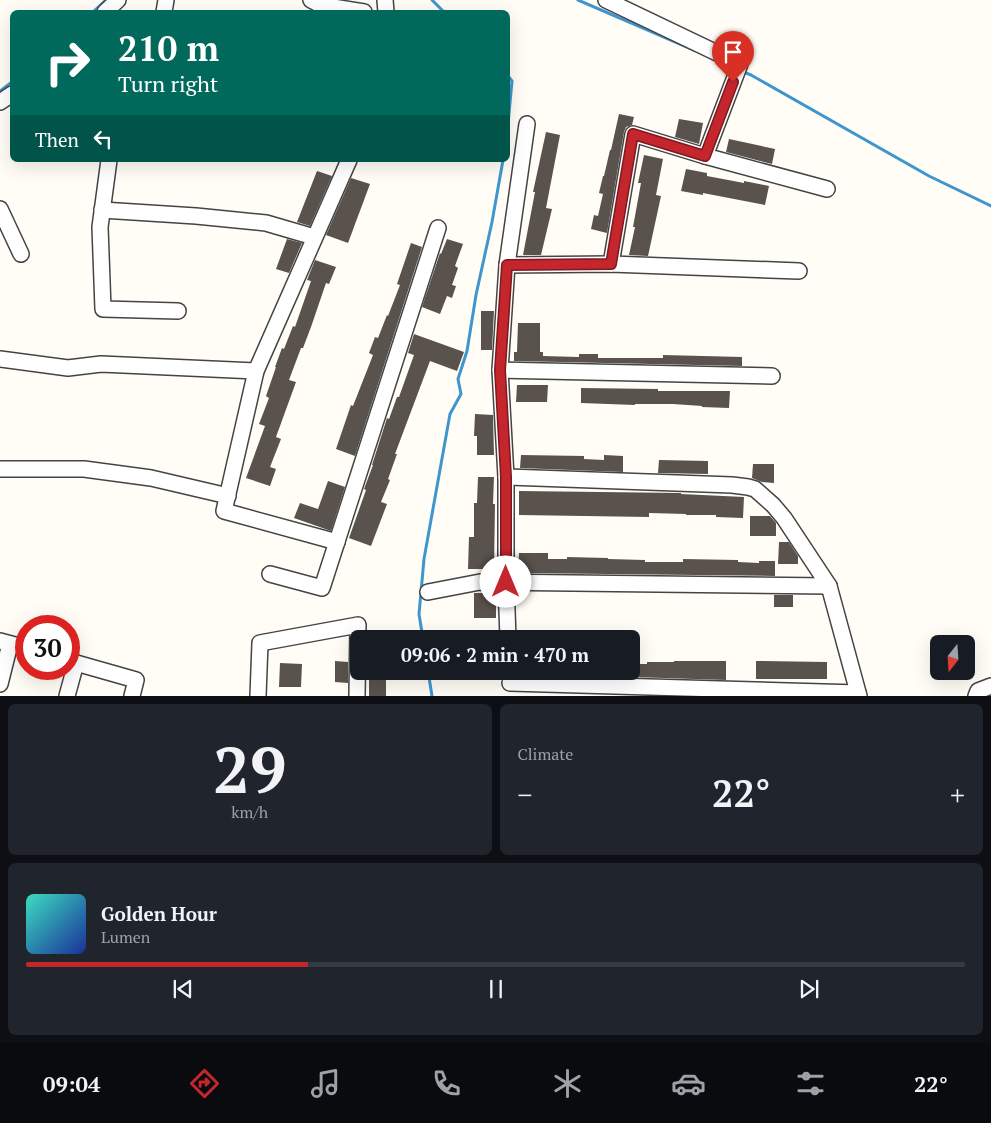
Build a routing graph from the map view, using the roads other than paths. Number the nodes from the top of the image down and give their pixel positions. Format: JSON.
{"nodes":[{"id":1,"x":118,"y":0,"type":"edge"},
{"id":2,"x":311,"y":0,"type":"edge"},
{"id":3,"x":606,"y":0,"type":"edge"},
{"id":4,"x":107,"y":10,"type":"edge"},
{"id":5,"x":352,"y":10,"type":"edge"},
{"id":6,"x":527,"y":124,"type":"dead end"},
{"id":7,"x":705,"y":156,"type":"junction"},
{"id":8,"x":108,"y":162,"type":"edge"},
{"id":9,"x":347,"y":162,"type":"edge"},
{"id":10,"x":827,"y":189,"type":"dead end"},
{"id":11,"x":0,"y":209,"type":"edge"},
{"id":12,"x":102,"y":210,"type":"junction"},
{"id":13,"x":438,"y":228,"type":"dead end"},
{"id":14,"x":314,"y":237,"type":"junction"},
{"id":15,"x":21,"y":254,"type":"dead end"},
{"id":16,"x":611,"y":264,"type":"junction"},
{"id":17,"x":507,"y":265,"type":"junction"},
{"id":18,"x":799,"y":271,"type":"dead end"},
{"id":19,"x":178,"y":311,"type":"dead end"},
{"id":20,"x":0,"y":359,"type":"edge"},
{"id":21,"x":500,"y":370,"type":"junction"},
{"id":22,"x":256,"y":371,"type":"junction"},
{"id":23,"x":772,"y":376,"type":"dead end"},
{"id":24,"x":0,"y":469,"type":"edge"},
{"id":25,"x":506,"y":477,"type":"junction"},
{"id":26,"x":228,"y":496,"type":"junction"},
{"id":27,"x":337,"y":542,"type":"junction"},
{"id":28,"x":270,"y":574,"type":"dead end"},
{"id":29,"x":506,"y":582,"type":"junction"},
{"id":30,"x":829,"y":586,"type":"junction"},
{"id":31,"x":428,"y":592,"type":"dead end"},
{"id":32,"x":508,"y":630,"type":"edge"},
{"id":33,"x":5,"y":642,"type":"edge"},
{"id":34,"x":80,"y":664,"type":"edge"},
{"id":35,"x":69,"y":680,"type":"edge"},
{"id":36,"x":509,"y":683,"type":"edge"},
{"id":37,"x":0,"y":684,"type":"edge"},
{"id":38,"x":991,"y":686,"type":"edge"},
{"id":39,"x":859,"y":694,"type":"edge"},
{"id":40,"x":67,"y":696,"type":"edge"},
{"id":41,"x":132,"y":696,"type":"edge"},
{"id":42,"x":258,"y":696,"type":"edge"},
{"id":43,"x":357,"y":696,"type":"edge"},
{"id":44,"x":976,"y":696,"type":"edge"}],
"edges":[{"from":1,"to":4,"type":"street"},
{"from":2,"to":5,"type":"street"},
{"from":3,"to":7,"type":"street"},
{"from":6,"to":17,"type":"street"},
{"from":7,"to":10,"type":"street"},
{"from":7,"to":16,"type":"street"},
{"from":8,"to":12,"type":"street"},
{"from":9,"to":14,"type":"street"},
{"from":11,"to":15,"type":"street"},
{"from":12,"to":14,"type":"street"},
{"from":12,"to":19,"type":"street"},
{"from":13,"to":27,"type":"street"},
{"from":14,"to":22,"type":"street"},
{"from":16,"to":17,"type":"street"},
{"from":16,"to":18,"type":"street"},
{"from":17,"to":21,"type":"street"},
{"from":20,"to":22,"type":"street"},
{"from":21,"to":23,"type":"street"},
{"from":21,"to":25,"type":"street"},
{"from":22,"to":26,"type":"street"},
{"from":24,"to":26,"type":"street"},
{"from":25,"to":29,"type":"street"},
{"from":25,"to":30,"type":"street"},
{"from":26,"to":27,"type":"street"},
{"from":27,"to":28,"type":"street"},
{"from":29,"to":30,"type":"street"},
{"from":29,"to":31,"type":"street"},
{"from":29,"to":32,"type":"street"},
{"from":30,"to":39,"type":"street"},
{"from":33,"to":37,"type":"street"},
{"from":34,"to":41,"type":"street"},
{"from":35,"to":40,"type":"street"},
{"from":36,"to":39,"type":"street"},
{"from":38,"to":44,"type":"street"},
{"from":42,"to":43,"type":"street"}]}
